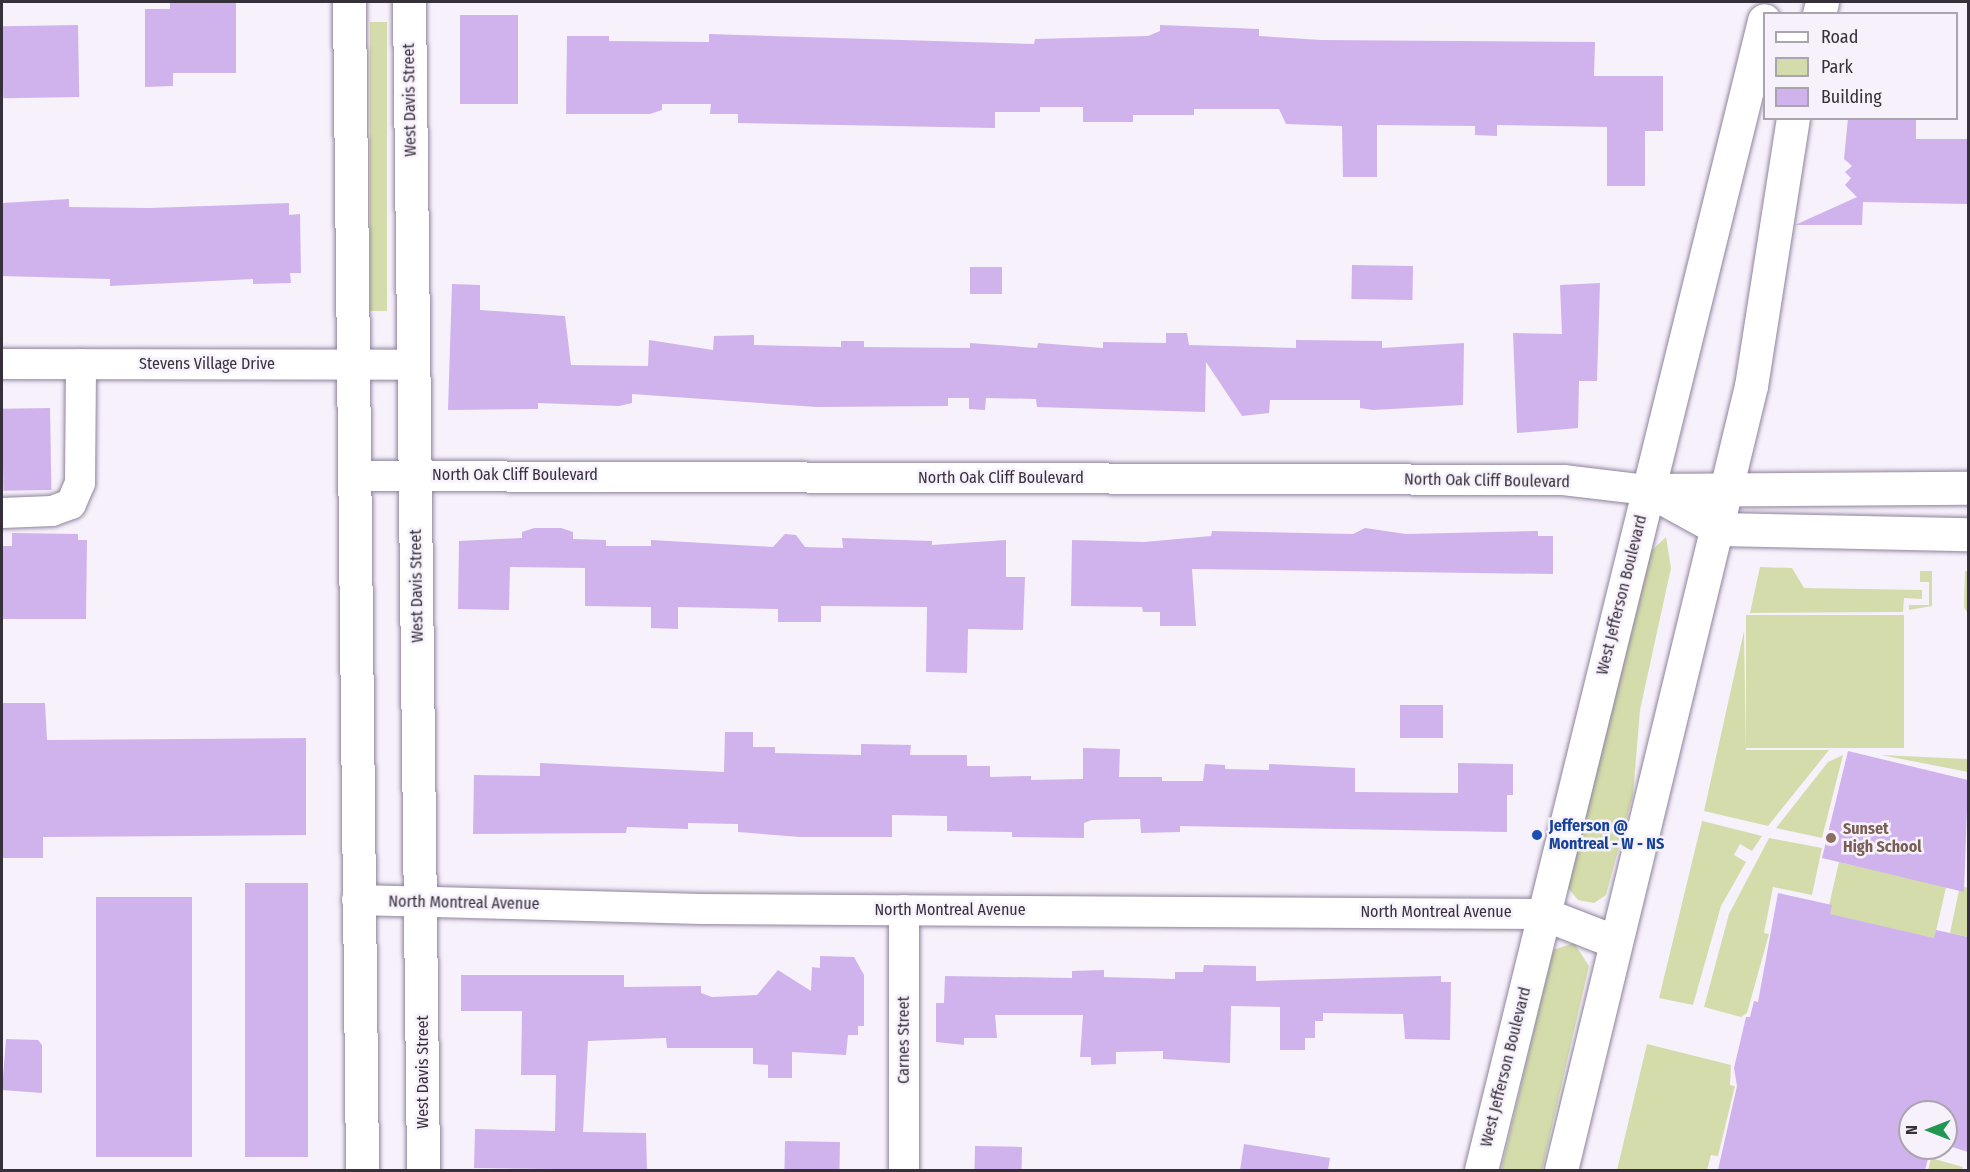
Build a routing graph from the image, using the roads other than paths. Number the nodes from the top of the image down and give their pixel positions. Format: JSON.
{"nodes":[{"id":1,"x":349,"y":2,"type":"edge"},
{"id":2,"x":408,"y":2,"type":"edge"},
{"id":3,"x":1763,"y":24,"type":"edge"},
{"id":4,"x":1793,"y":120,"type":"edge"},
{"id":5,"x":2,"y":364,"type":"edge"},
{"id":6,"x":81,"y":364,"type":"junction"},
{"id":7,"x":352,"y":364,"type":"junction"},
{"id":8,"x":413,"y":365,"type":"junction"},
{"id":9,"x":415,"y":475,"type":"junction"},
{"id":10,"x":353,"y":476,"type":"junction"},
{"id":11,"x":1728,"y":486,"type":"junction"},
{"id":12,"x":1968,"y":488,"type":"edge"},
{"id":13,"x":1648,"y":490,"type":"junction"},
{"id":14,"x":2,"y":513,"type":"edge"},
{"id":15,"x":1719,"y":528,"type":"junction"},
{"id":16,"x":1968,"y":534,"type":"edge"},
{"id":17,"x":357,"y":900,"type":"junction"},
{"id":18,"x":421,"y":901,"type":"junction"},
{"id":19,"x":904,"y":910,"type":"junction"},
{"id":20,"x":1544,"y":914,"type":"junction"},
{"id":21,"x":1616,"y":942,"type":"junction"},
{"id":22,"x":362,"y":1170,"type":"edge"},
{"id":23,"x":423,"y":1170,"type":"edge"},
{"id":24,"x":904,"y":1170,"type":"edge"},
{"id":25,"x":1481,"y":1170,"type":"edge"},
{"id":26,"x":1561,"y":1170,"type":"edge"}],
"edges":[{"from":1,"to":7,"type":"main road"},
{"from":2,"to":8,"type":"main road","name":"West Davis Street"},
{"from":3,"to":13,"type":"main road","name":"West Jefferson Boulevard"},
{"from":4,"to":11,"type":"main road"},
{"from":5,"to":6,"type":"street","name":"Stevens Village Drive"},
{"from":6,"to":7,"type":"street","name":"Stevens Village Drive"},
{"from":6,"to":14,"type":"street"},
{"from":7,"to":8,"type":"street","name":"Stevens Village Drive"},
{"from":7,"to":10,"type":"main road"},
{"from":8,"to":9,"type":"main road","name":"West Davis Street"},
{"from":9,"to":10,"type":"street","name":"North Oak Cliff Boulevard"},
{"from":9,"to":13,"type":"street","name":"North Oak Cliff Boulevard"},
{"from":9,"to":18,"type":"main road","name":"West Davis Street"},
{"from":10,"to":17,"type":"main road"},
{"from":11,"to":12,"type":"main road","name":"North Oak Cliff Boulevard"},
{"from":11,"to":13,"type":"main road","name":"North Oak Cliff Boulevard"},
{"from":11,"to":15,"type":"main road"},
{"from":13,"to":15,"type":"main road","name":"North Oak Cliff Boulevard"},
{"from":13,"to":20,"type":"main road","name":"West Jefferson Boulevard"},
{"from":15,"to":16,"type":"main road","name":"North Oak Cliff Boulevard"},
{"from":15,"to":21,"type":"main road"},
{"from":17,"to":18,"type":"street","name":"North Montreal Avenue"},
{"from":17,"to":22,"type":"main road"},
{"from":18,"to":19,"type":"street","name":"North Montreal Avenue"},
{"from":18,"to":23,"type":"main road","name":"West Davis Street"},
{"from":19,"to":20,"type":"street","name":"North Montreal Avenue"},
{"from":19,"to":24,"type":"street","name":"Carnes Street"},
{"from":20,"to":21,"type":"main road"},
{"from":20,"to":25,"type":"main road","name":"West Jefferson Boulevard"},
{"from":21,"to":26,"type":"main road"}]}
